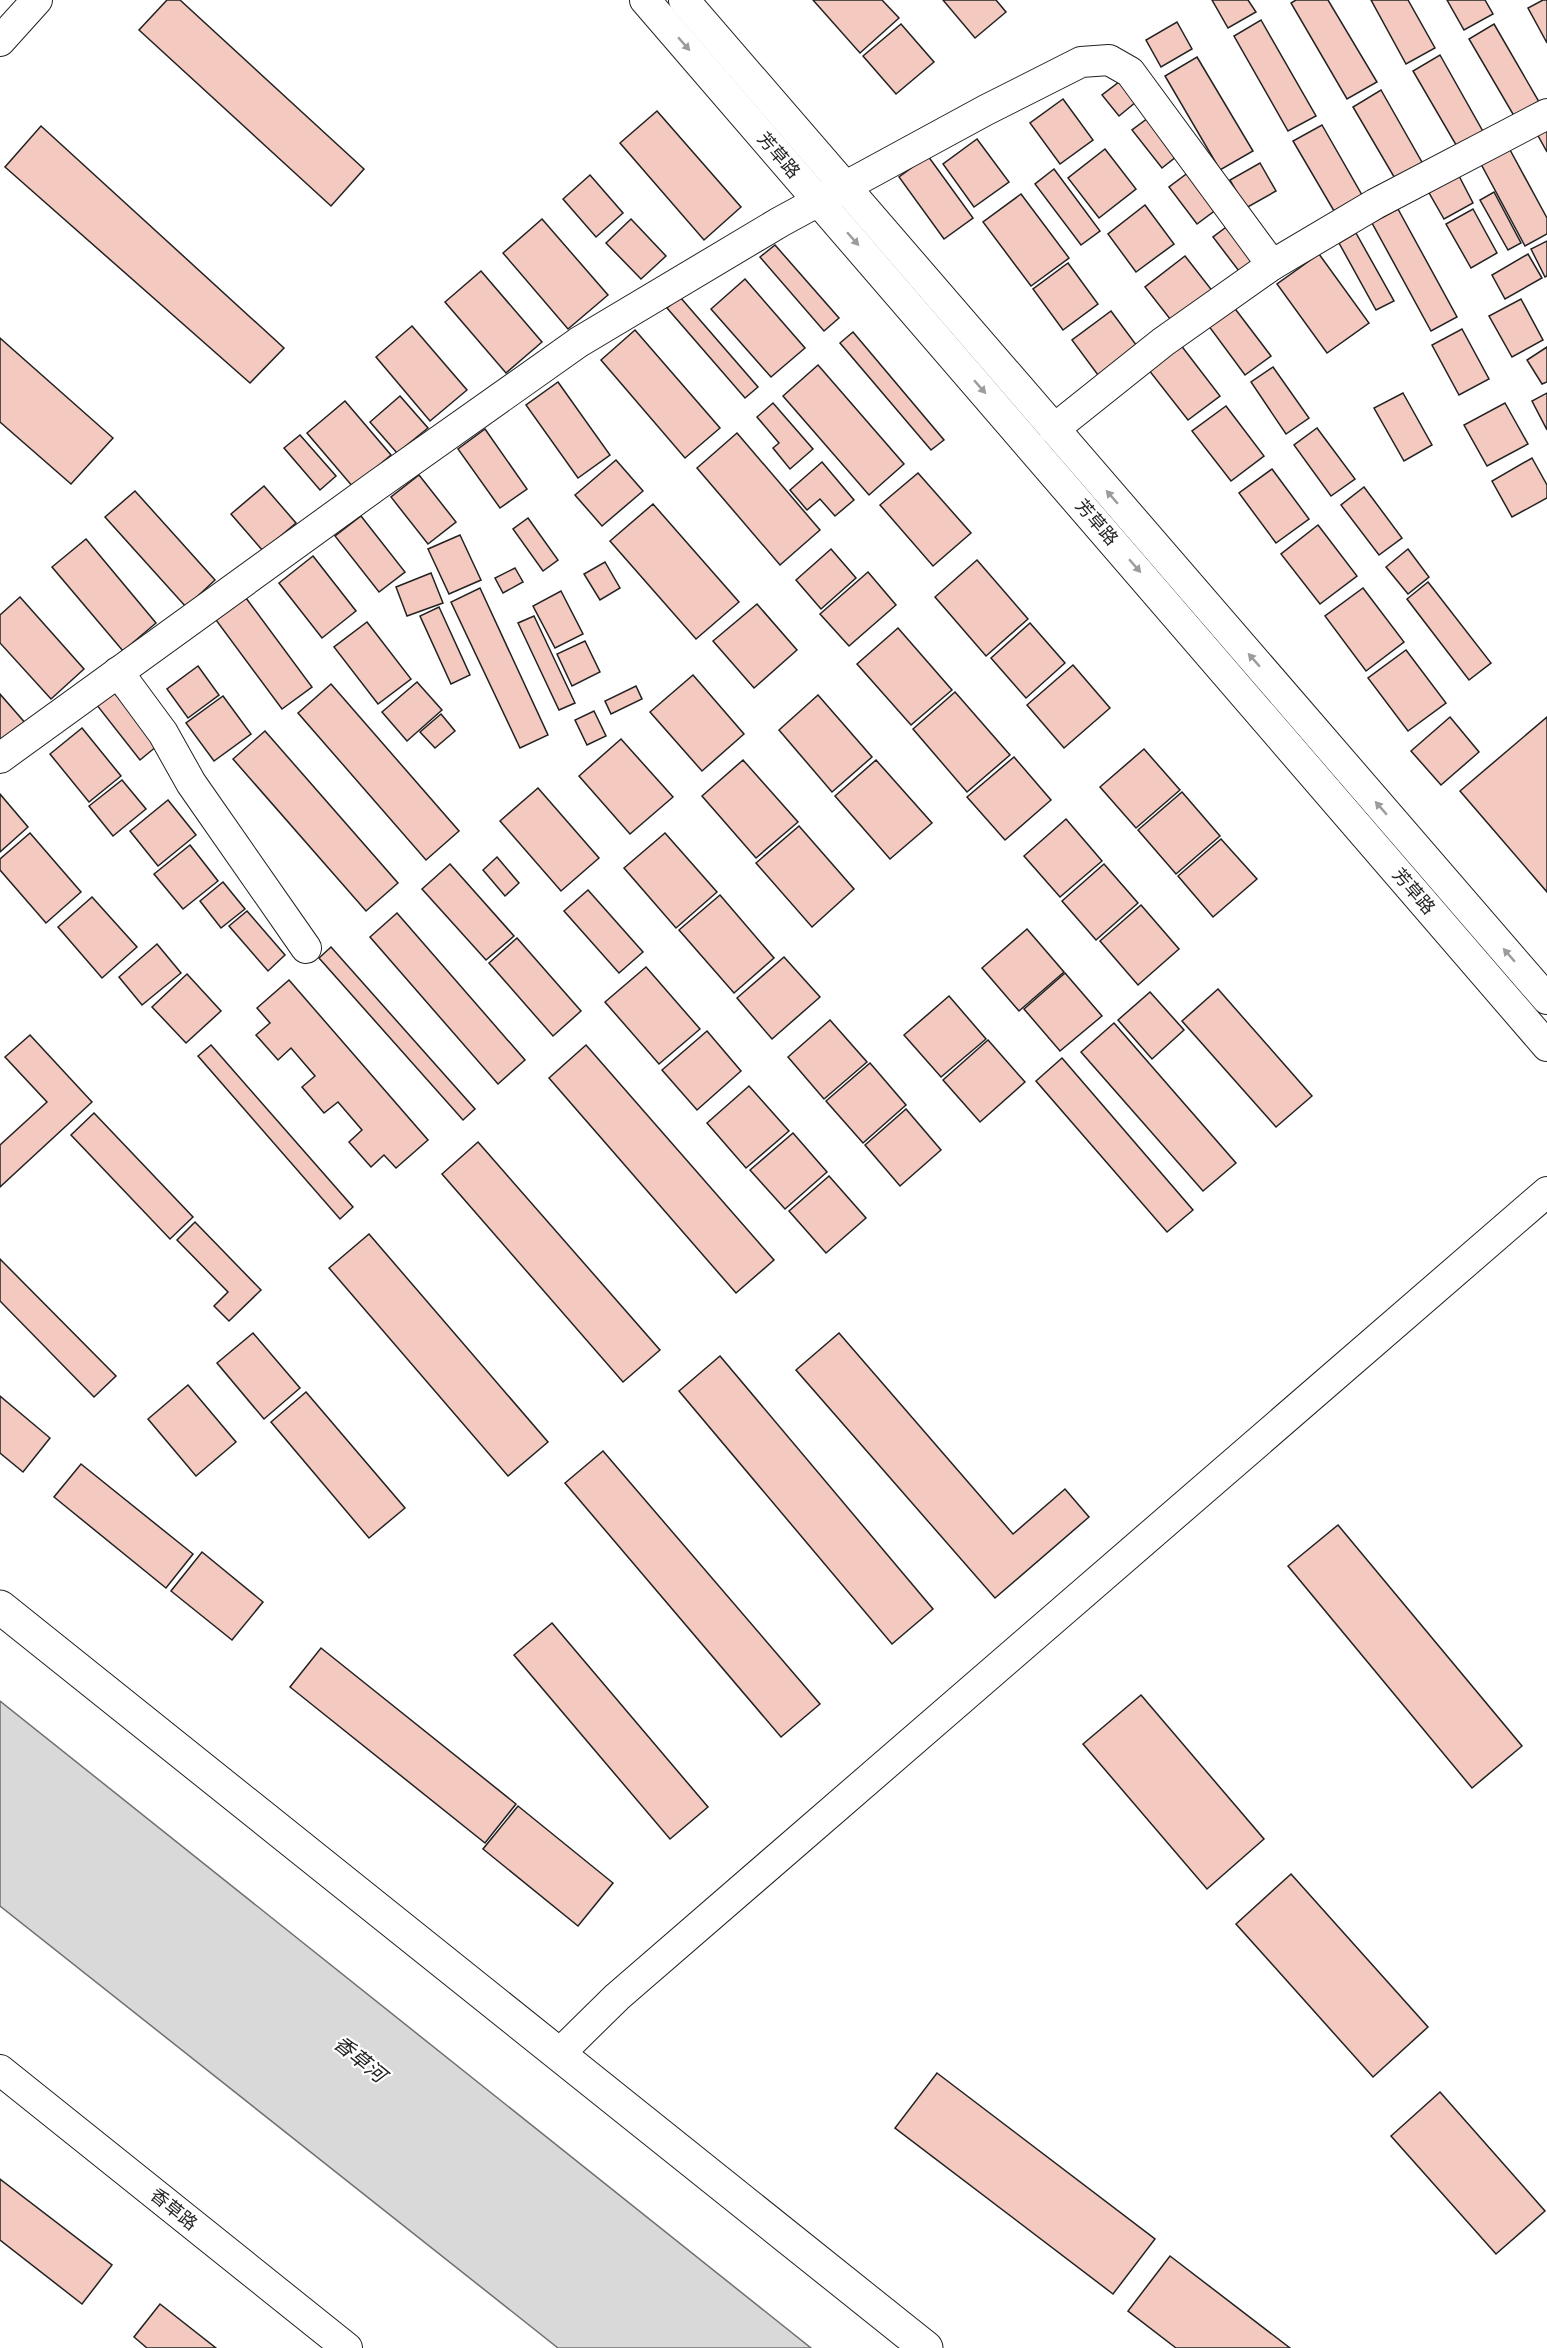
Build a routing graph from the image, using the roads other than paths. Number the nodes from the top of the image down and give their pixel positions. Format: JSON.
{"nodes":[{"id":1,"x":37,"y":0,"type":"edge"},
{"id":2,"x":645,"y":0,"type":"edge"},
{"id":3,"x":684,"y":0,"type":"edge"},
{"id":4,"x":0,"y":41,"type":"edge"},
{"id":5,"x":1547,"y":114,"type":"edge"},
{"id":6,"x":833,"y":195,"type":"junction"},
{"id":7,"x":1272,"y":265,"type":"junction"},
{"id":8,"x":1054,"y":429,"type":"junction"},
{"id":9,"x":118,"y":672,"type":"junction"},
{"id":10,"x":0,"y":758,"type":"edge"},
{"id":11,"x":306,"y":948,"type":"dead end"},
{"id":12,"x":1547,"y":999,"type":"edge"},
{"id":13,"x":1547,"y":1046,"type":"edge"},
{"id":14,"x":1547,"y":1192,"type":"edge"},
{"id":15,"x":0,"y":1606,"type":"edge"},
{"id":16,"x":558,"y":2054,"type":"junction"},
{"id":17,"x":0,"y":2070,"type":"edge"},
{"id":18,"x":347,"y":2348,"type":"edge"},
{"id":19,"x":926,"y":2348,"type":"edge"}],
"edges":[{"from":1,"to":4,"type":"street"},
{"from":2,"to":6,"type":"street","name":"芳草路","one_way":true},
{"from":3,"to":6,"type":"street","name":"芳草路"},
{"from":5,"to":7,"type":"street"},
{"from":6,"to":7,"type":"street"},
{"from":6,"to":8,"type":"street","name":"芳草路"},
{"from":6,"to":9,"type":"street"},
{"from":6,"to":13,"type":"street","name":"芳草路","one_way":true},
{"from":7,"to":8,"type":"street"},
{"from":12,"to":8,"type":"street","name":"芳草路","one_way":true},
{"from":9,"to":10,"type":"street"},
{"from":9,"to":11,"type":"street"},
{"from":14,"to":16,"type":"street"},
{"from":15,"to":16,"type":"main road"},
{"from":16,"to":19,"type":"main road"},
{"from":17,"to":18,"type":"street","name":"香草路"}]}
